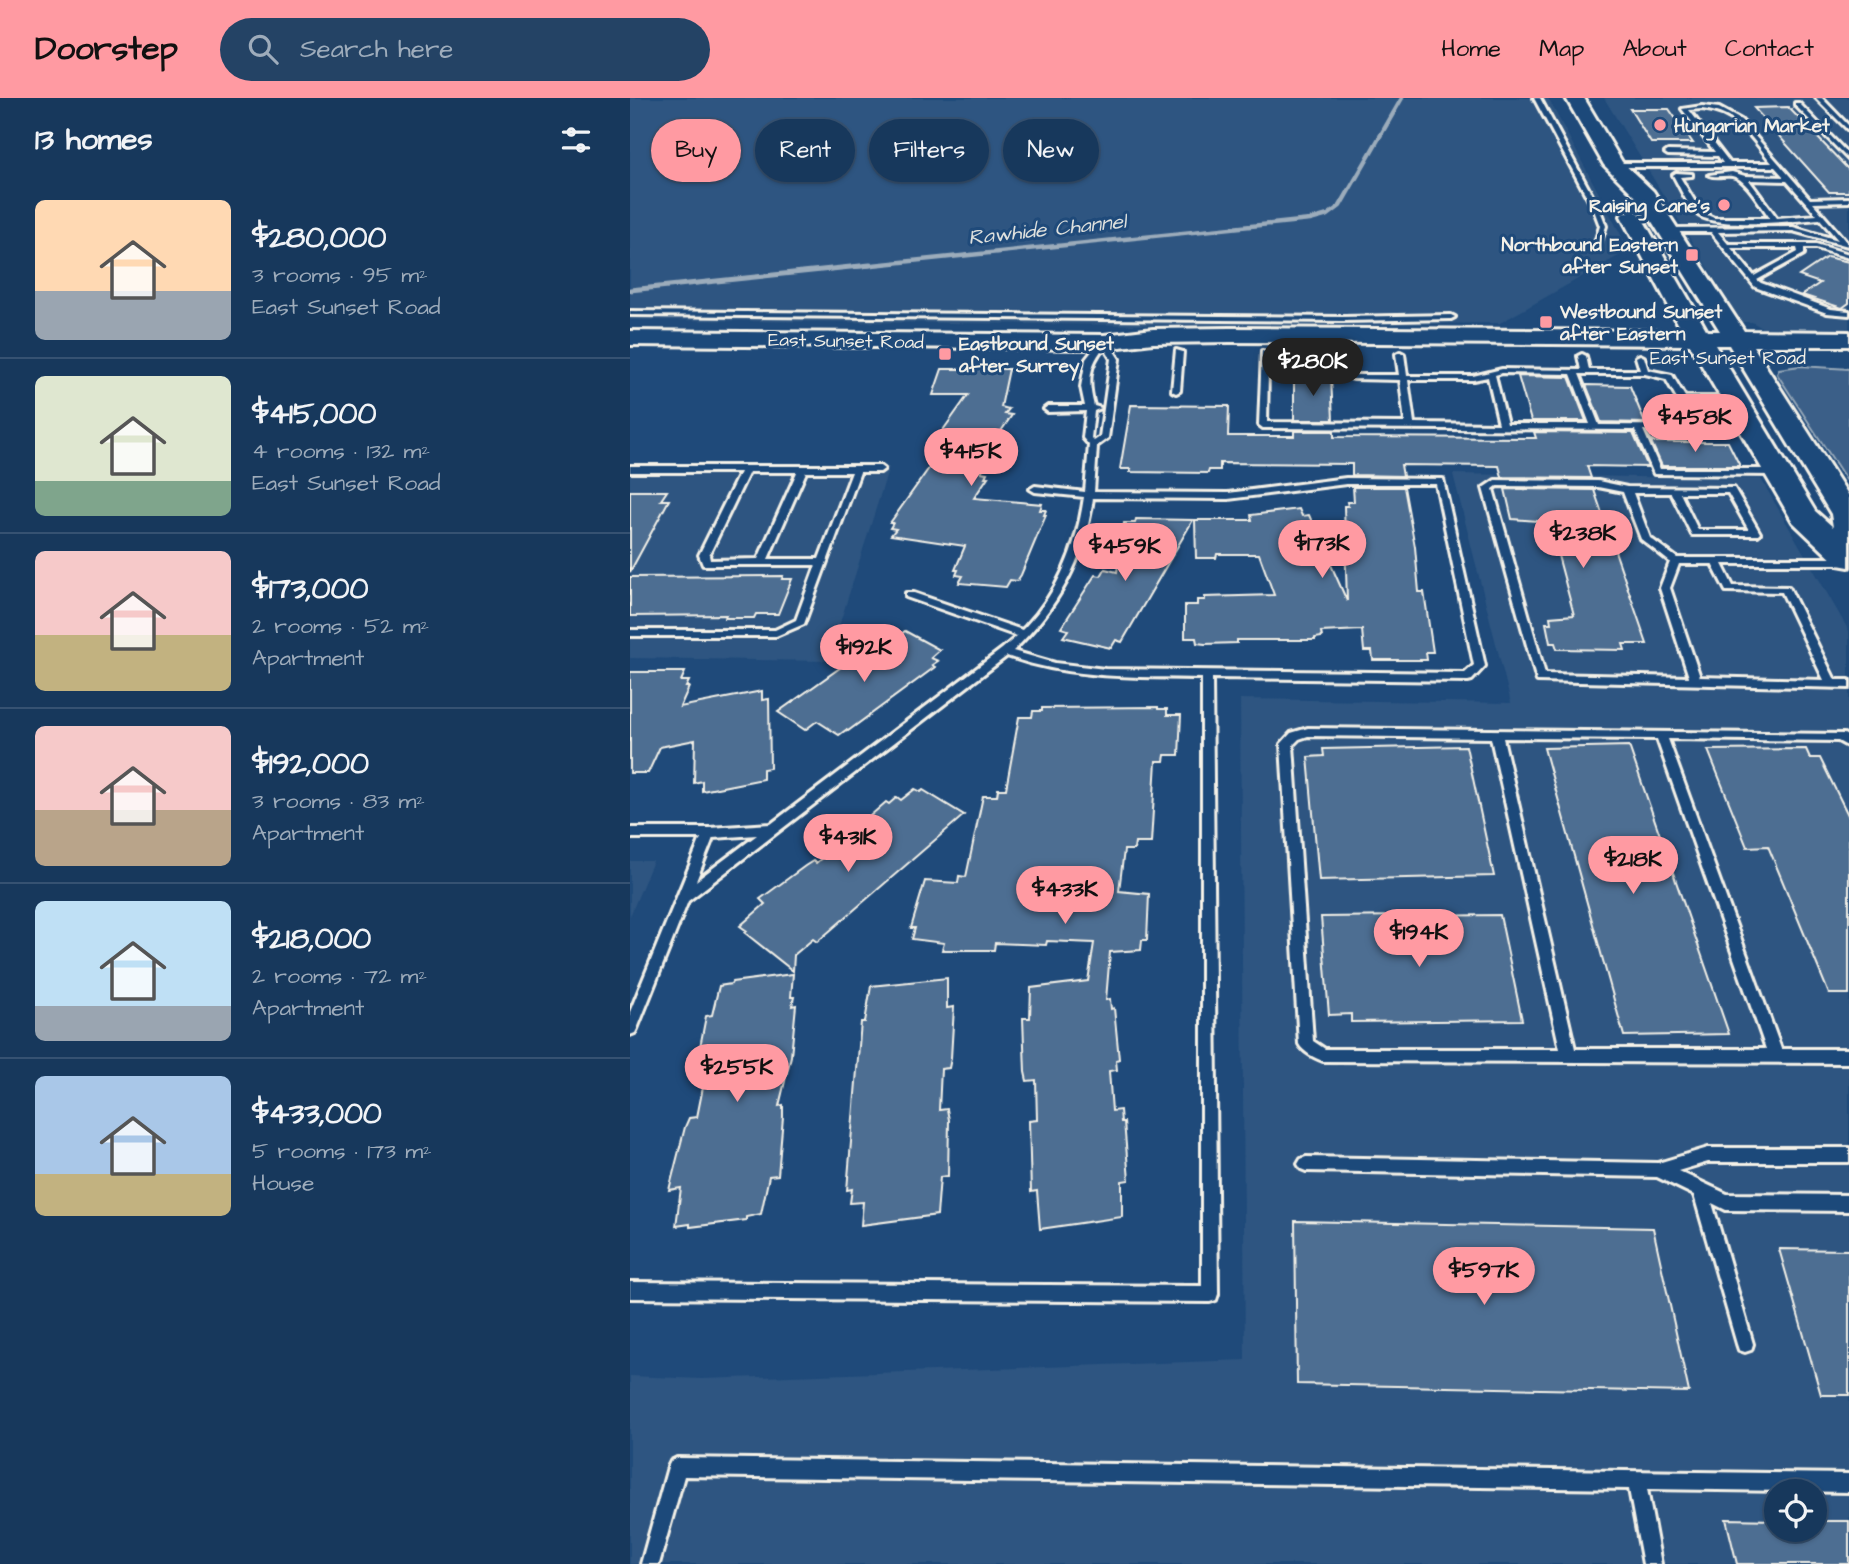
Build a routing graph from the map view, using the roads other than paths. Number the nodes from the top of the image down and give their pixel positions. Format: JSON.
{"nodes":[{"id":1,"x":1537,"y":98,"type":"edge"},
{"id":2,"x":1576,"y":98,"type":"edge"},
{"id":3,"x":1701,"y":98,"type":"edge"},
{"id":4,"x":1818,"y":98,"type":"edge"},
{"id":5,"x":1797,"y":104,"type":"dead end"},
{"id":6,"x":1706,"y":105,"type":"junction"},
{"id":7,"x":1849,"y":130,"type":"edge"},
{"id":8,"x":1668,"y":153,"type":"dead end"},
{"id":9,"x":1719,"y":154,"type":"junction"},
{"id":10,"x":1849,"y":158,"type":"edge"},
{"id":11,"x":1614,"y":165,"type":"junction"},
{"id":12,"x":1728,"y":165,"type":"junction"},
{"id":13,"x":1777,"y":165,"type":"junction"},
{"id":14,"x":1712,"y":174,"type":"dead end"},
{"id":15,"x":1690,"y":175,"type":"dead end"},
{"id":16,"x":1744,"y":178,"type":"junction"},
{"id":17,"x":1788,"y":179,"type":"junction"},
{"id":18,"x":1849,"y":200,"type":"edge"},
{"id":19,"x":1808,"y":201,"type":"junction"},
{"id":20,"x":1822,"y":217,"type":"junction"},
{"id":21,"x":1775,"y":220,"type":"junction"},
{"id":22,"x":1669,"y":230,"type":"junction"},
{"id":23,"x":1713,"y":230,"type":"junction"},
{"id":24,"x":1848,"y":245,"type":"edge"},
{"id":25,"x":1597,"y":246,"type":"dead end"},
{"id":26,"x":1727,"y":246,"type":"junction"},
{"id":27,"x":1800,"y":246,"type":"junction"},
{"id":28,"x":1849,"y":256,"type":"edge"},
{"id":29,"x":1754,"y":279,"type":"junction"},
{"id":30,"x":630,"y":313,"type":"edge"},
{"id":31,"x":1849,"y":313,"type":"edge"},
{"id":32,"x":1451,"y":317,"type":"dead end"},
{"id":33,"x":630,"y":338,"type":"edge"},
{"id":34,"x":1849,"y":339,"type":"edge"},
{"id":35,"x":1104,"y":342,"type":"junction"},
{"id":36,"x":1703,"y":347,"type":"junction"},
{"id":37,"x":1740,"y":348,"type":"junction"},
{"id":38,"x":1180,"y":352,"type":"junction"},
{"id":39,"x":1849,"y":358,"type":"edge"},
{"id":40,"x":1265,"y":361,"type":"junction"},
{"id":41,"x":1642,"y":365,"type":"junction"},
{"id":42,"x":1402,"y":366,"type":"junction"},
{"id":43,"x":1581,"y":367,"type":"junction"},
{"id":44,"x":1491,"y":374,"type":"junction"},
{"id":45,"x":1176,"y":391,"type":"dead end"},
{"id":46,"x":1733,"y":399,"type":"junction"},
{"id":47,"x":1090,"y":408,"type":"junction"},
{"id":48,"x":1108,"y":408,"type":"junction"},
{"id":49,"x":1048,"y":409,"type":"dead end"},
{"id":50,"x":1410,"y":427,"type":"junction"},
{"id":51,"x":1504,"y":428,"type":"junction"},
{"id":52,"x":1596,"y":428,"type":"junction"},
{"id":53,"x":1638,"y":428,"type":"junction"},
{"id":54,"x":1750,"y":428,"type":"junction"},
{"id":55,"x":1093,"y":445,"type":"junction"},
{"id":56,"x":630,"y":469,"type":"edge"},
{"id":57,"x":746,"y":469,"type":"junction"},
{"id":58,"x":803,"y":469,"type":"junction"},
{"id":59,"x":857,"y":469,"type":"junction"},
{"id":60,"x":880,"y":469,"type":"dead end"},
{"id":61,"x":1776,"y":472,"type":"junction"},
{"id":62,"x":1035,"y":489,"type":"dead end"},
{"id":63,"x":1627,"y":490,"type":"junction"},
{"id":64,"x":1674,"y":490,"type":"junction"},
{"id":65,"x":1091,"y":495,"type":"junction"},
{"id":66,"x":1849,"y":535,"type":"edge"},
{"id":67,"x":1849,"y":559,"type":"edge"},
{"id":68,"x":1675,"y":561,"type":"junction"},
{"id":69,"x":762,"y":562,"type":"junction"},
{"id":70,"x":822,"y":562,"type":"junction"},
{"id":71,"x":1716,"y":562,"type":"junction"},
{"id":72,"x":910,"y":595,"type":"dead end"},
{"id":73,"x":630,"y":633,"type":"edge"},
{"id":74,"x":1023,"y":634,"type":"junction"},
{"id":75,"x":1006,"y":652,"type":"junction"},
{"id":76,"x":1207,"y":674,"type":"junction"},
{"id":77,"x":1695,"y":680,"type":"junction"},
{"id":78,"x":1831,"y":683,"type":"junction"},
{"id":79,"x":1849,"y":684,"type":"edge"},
{"id":80,"x":1496,"y":733,"type":"junction"},
{"id":81,"x":1661,"y":735,"type":"junction"},
{"id":82,"x":1849,"y":743,"type":"edge"},
{"id":83,"x":773,"y":830,"type":"junction"},
{"id":84,"x":630,"y":832,"type":"edge"},
{"id":85,"x":709,"y":833,"type":"junction"},
{"id":86,"x":683,"y":898,"type":"junction"},
{"id":87,"x":630,"y":1029,"type":"edge"},
{"id":88,"x":1569,"y":1056,"type":"junction"},
{"id":89,"x":1776,"y":1056,"type":"junction"},
{"id":90,"x":1849,"y":1056,"type":"edge"},
{"id":91,"x":1849,"y":1155,"type":"edge"},
{"id":92,"x":1306,"y":1164,"type":"dead end"},
{"id":93,"x":1658,"y":1170,"type":"junction"},
{"id":94,"x":1700,"y":1190,"type":"junction"},
{"id":95,"x":1849,"y":1203,"type":"edge"},
{"id":96,"x":630,"y":1290,"type":"edge"},
{"id":97,"x":1745,"y":1344,"type":"dead end"},
{"id":98,"x":1636,"y":1479,"type":"junction"},
{"id":99,"x":1849,"y":1483,"type":"edge"},
{"id":100,"x":650,"y":1564,"type":"edge"},
{"id":101,"x":1652,"y":1564,"type":"edge"}],
"edges":[{"from":1,"to":25,"type":"lane"},
{"from":2,"to":11,"type":"main road"},
{"from":3,"to":6,"type":"lane"},
{"from":4,"to":7,"type":"lane"},
{"from":5,"to":10,"type":"lane"},
{"from":6,"to":9,"type":"lane"},
{"from":6,"to":13,"type":"lane"},
{"from":8,"to":9,"type":"lane"},
{"from":9,"to":12,"type":"lane"},
{"from":11,"to":12,"type":"lane"},
{"from":11,"to":22,"type":"main road"},
{"from":11,"to":36,"type":"main road"},
{"from":12,"to":13,"type":"lane"},
{"from":13,"to":17,"type":"lane"},
{"from":14,"to":16,"type":"lane"},
{"from":15,"to":21,"type":"lane"},
{"from":16,"to":17,"type":"lane"},
{"from":16,"to":21,"type":"lane"},
{"from":17,"to":19,"type":"lane"},
{"from":18,"to":19,"type":"lane"},
{"from":19,"to":20,"type":"lane"},
{"from":20,"to":21,"type":"lane"},
{"from":20,"to":24,"type":"lane"},
{"from":22,"to":23,"type":"lane"},
{"from":22,"to":37,"type":"main road"},
{"from":23,"to":24,"type":"lane"},
{"from":23,"to":26,"type":"lane"},
{"from":26,"to":27,"type":"lane"},
{"from":26,"to":29,"type":"lane"},
{"from":27,"to":28,"type":"lane"},
{"from":27,"to":29,"type":"lane"},
{"from":29,"to":31,"type":"lane"},
{"from":30,"to":32,"type":"lane"},
{"from":33,"to":35,"type":"main road","name":"East Sunset Road"},
{"from":34,"to":37,"type":"main road","name":"East Sunset Road"},
{"from":35,"to":36,"type":"main road","name":"East Sunset Road"},
{"from":35,"to":38,"type":"main road","name":"East Sunset Road"},
{"from":35,"to":47,"type":"lane"},
{"from":35,"to":48,"type":"lane"},
{"from":36,"to":37,"type":"main road","name":"East Sunset Road"},
{"from":36,"to":41,"type":"main road","name":"East Sunset Road"},
{"from":36,"to":46,"type":"main road"},
{"from":37,"to":39,"type":"main road","name":"East Sunset Road"},
{"from":37,"to":66,"type":"main road"},
{"from":38,"to":40,"type":"main road","name":"East Sunset Road"},
{"from":38,"to":45,"type":"lane"},
{"from":40,"to":42,"type":"main road","name":"East Sunset Road"},
{"from":40,"to":50,"type":"lane"},
{"from":41,"to":43,"type":"main road","name":"East Sunset Road"},
{"from":41,"to":46,"type":"lane"},
{"from":42,"to":43,"type":"main road","name":"East Sunset Road"},
{"from":42,"to":44,"type":"lane"},
{"from":42,"to":50,"type":"lane"},
{"from":43,"to":44,"type":"lane"},
{"from":43,"to":52,"type":"lane"},
{"from":44,"to":51,"type":"lane"},
{"from":46,"to":54,"type":"main road"},
{"from":47,"to":48,"type":"lane"},
{"from":47,"to":49,"type":"lane"},
{"from":47,"to":55,"type":"lane"},
{"from":48,"to":55,"type":"lane"},
{"from":50,"to":51,"type":"lane"},
{"from":51,"to":52,"type":"lane"},
{"from":52,"to":53,"type":"lane"},
{"from":53,"to":54,"type":"lane"},
{"from":53,"to":61,"type":"lane"},
{"from":54,"to":61,"type":"main road"},
{"from":55,"to":65,"type":"lane"},
{"from":56,"to":57,"type":"lane"},
{"from":57,"to":58,"type":"lane"},
{"from":57,"to":69,"type":"lane"},
{"from":58,"to":59,"type":"lane"},
{"from":58,"to":69,"type":"lane"},
{"from":59,"to":60,"type":"lane"},
{"from":59,"to":70,"type":"lane"},
{"from":61,"to":67,"type":"main road"},
{"from":62,"to":65,"type":"lane"},
{"from":63,"to":64,"type":"lane"},
{"from":63,"to":68,"type":"lane"},
{"from":63,"to":77,"type":"lane"},
{"from":64,"to":64,"type":"lane"},
{"from":65,"to":74,"type":"lane"},
{"from":65,"to":76,"type":"lane"},
{"from":67,"to":71,"type":"lane"},
{"from":68,"to":71,"type":"lane"},
{"from":68,"to":77,"type":"lane"},
{"from":69,"to":70,"type":"lane"},
{"from":70,"to":73,"type":"lane"},
{"from":71,"to":78,"type":"lane"},
{"from":72,"to":74,"type":"lane"},
{"from":74,"to":75,"type":"lane"},
{"from":75,"to":76,"type":"lane"},
{"from":75,"to":83,"type":"lane"},
{"from":76,"to":96,"type":"lane"},
{"from":77,"to":78,"type":"lane"},
{"from":78,"to":79,"type":"lane"},
{"from":80,"to":81,"type":"lane"},
{"from":80,"to":88,"type":"lane"},
{"from":80,"to":88,"type":"lane"},
{"from":81,"to":82,"type":"lane"},
{"from":81,"to":89,"type":"lane"},
{"from":83,"to":85,"type":"lane"},
{"from":83,"to":86,"type":"lane"},
{"from":84,"to":85,"type":"lane"},
{"from":85,"to":86,"type":"lane"},
{"from":86,"to":87,"type":"lane"},
{"from":88,"to":89,"type":"lane"},
{"from":89,"to":90,"type":"lane"},
{"from":91,"to":93,"type":"lane"},
{"from":92,"to":93,"type":"lane"},
{"from":93,"to":94,"type":"lane"},
{"from":94,"to":95,"type":"lane"},
{"from":94,"to":97,"type":"lane"},
{"from":98,"to":99,"type":"lane"},
{"from":98,"to":100,"type":"lane"},
{"from":98,"to":101,"type":"lane"}]}
